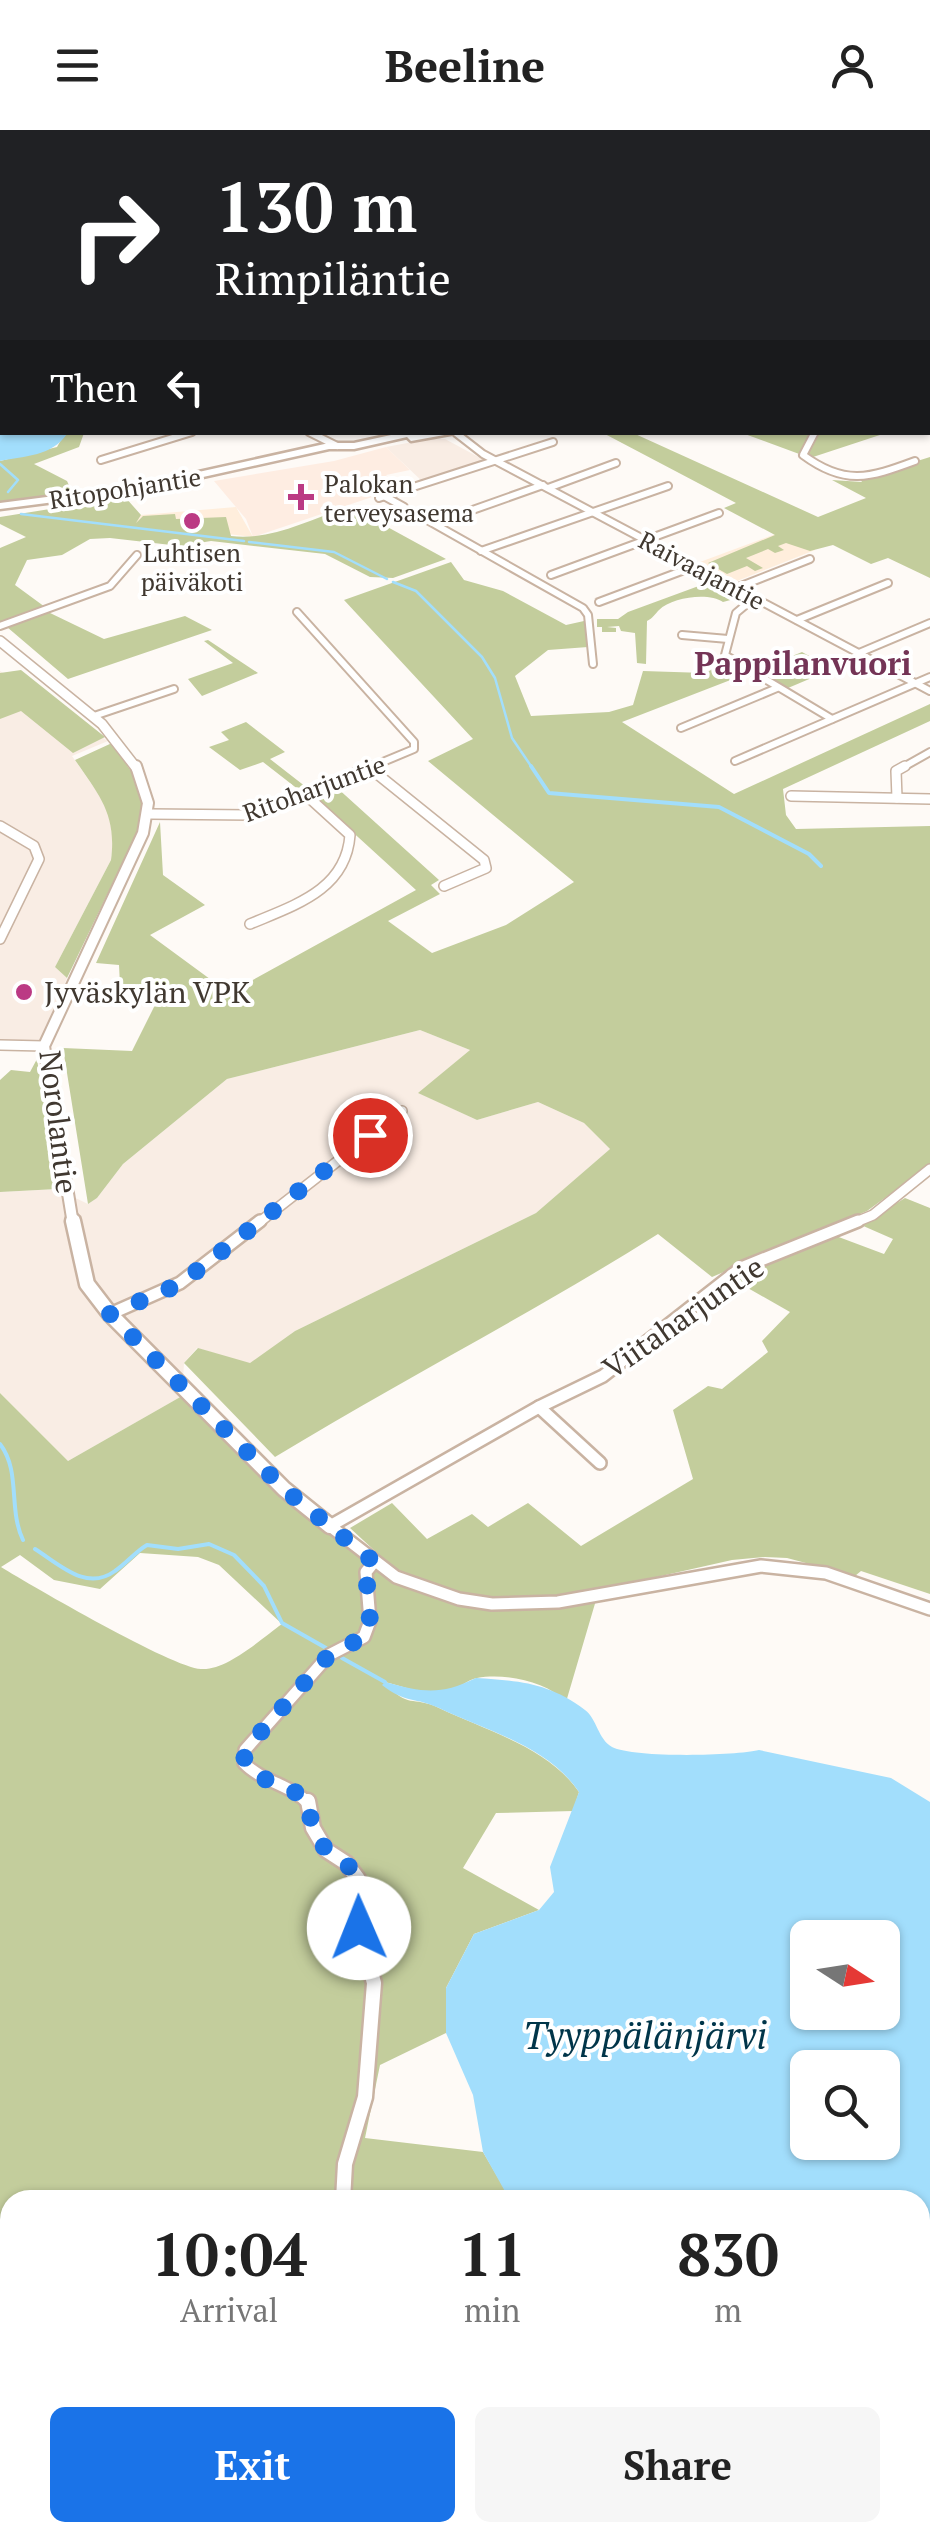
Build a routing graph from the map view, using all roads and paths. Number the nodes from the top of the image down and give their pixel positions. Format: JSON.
{"nodes":[{"id":1,"x":182,"y":435,"type":"edge"},
{"id":2,"x":312,"y":435,"type":"edge"},
{"id":3,"x":405,"y":435,"type":"edge"},
{"id":4,"x":431,"y":435,"type":"edge"},
{"id":5,"x":440,"y":435,"type":"edge"},
{"id":6,"x":459,"y":435,"type":"edge"},
{"id":7,"x":813,"y":435,"type":"edge"},
{"id":8,"x":554,"y":442,"type":"dead end"},
{"id":9,"x":323,"y":447,"type":"junction"},
{"id":10,"x":341,"y":448,"type":"junction"},
{"id":11,"x":474,"y":449,"type":"junction"},
{"id":12,"x":101,"y":460,"type":"dead end"},
{"id":13,"x":494,"y":460,"type":"junction"},
{"id":14,"x":915,"y":461,"type":"dead end"},
{"id":15,"x":616,"y":463,"type":"dead end"},
{"id":16,"x":668,"y":486,"type":"dead end"},
{"id":17,"x":546,"y":487,"type":"junction"},
{"id":18,"x":0,"y":506,"type":"edge"},
{"id":19,"x":404,"y":507,"type":"dead end"},
{"id":20,"x":592,"y":512,"type":"junction"},
{"id":21,"x":720,"y":513,"type":"dead end"},
{"id":22,"x":420,"y":516,"type":"dead end"},
{"id":23,"x":450,"y":518,"type":"dead end"},
{"id":24,"x":646,"y":540,"type":"junction"},
{"id":25,"x":481,"y":551,"type":"junction"},
{"id":26,"x":137,"y":555,"type":"dead end"},
{"id":27,"x":810,"y":559,"type":"dead end"},
{"id":28,"x":695,"y":566,"type":"junction"},
{"id":29,"x":551,"y":574,"type":"dead end"},
{"id":30,"x":888,"y":583,"type":"dead end"},
{"id":31,"x":736,"y":588,"type":"junction"},
{"id":32,"x":754,"y":598,"type":"junction"},
{"id":33,"x":599,"y":602,"type":"dead end"},
{"id":34,"x":297,"y":612,"type":"dead end"},
{"id":35,"x":796,"y":620,"type":"junction"},
{"id":36,"x":930,"y":623,"type":"edge"},
{"id":37,"x":0,"y":626,"type":"edge"},
{"id":38,"x":682,"y":634,"type":"dead end"},
{"id":39,"x":728,"y":638,"type":"junction"},
{"id":40,"x":0,"y":641,"type":"edge"},
{"id":41,"x":858,"y":654,"type":"junction"},
{"id":42,"x":593,"y":664,"type":"dead end"},
{"id":43,"x":930,"y":677,"type":"edge"},
{"id":44,"x":916,"y":684,"type":"junction"},
{"id":45,"x":174,"y":688,"type":"dead end"},
{"id":46,"x":777,"y":688,"type":"junction"},
{"id":47,"x":930,"y":691,"type":"edge"},
{"id":48,"x":94,"y":716,"type":"junction"},
{"id":49,"x":832,"y":718,"type":"junction"},
{"id":50,"x":681,"y":728,"type":"dead end"},
{"id":51,"x":930,"y":752,"type":"edge"},
{"id":52,"x":735,"y":761,"type":"dead end"},
{"id":53,"x":371,"y":769,"type":"junction"},
{"id":54,"x":305,"y":794,"type":"junction"},
{"id":55,"x":791,"y":796,"type":"dead end"},
{"id":56,"x":897,"y":798,"type":"junction"},
{"id":57,"x":930,"y":799,"type":"edge"},
{"id":58,"x":150,"y":814,"type":"junction"},
{"id":59,"x":0,"y":826,"type":"edge"},
{"id":60,"x":444,"y":886,"type":"dead end"},
{"id":61,"x":250,"y":924,"type":"dead end"},
{"id":62,"x":0,"y":939,"type":"edge"},
{"id":63,"x":0,"y":1045,"type":"edge"},
{"id":64,"x":44,"y":1046,"type":"junction"},
{"id":65,"x":402,"y":1111,"type":"dead end"},
{"id":66,"x":930,"y":1169,"type":"edge"},
{"id":67,"x":110,"y":1314,"type":"junction"},
{"id":68,"x":539,"y":1408,"type":"junction"},
{"id":69,"x":600,"y":1462,"type":"dead end"},
{"id":70,"x":330,"y":1526,"type":"junction"},
{"id":71,"x":374,"y":1562,"type":"junction"},
{"id":72,"x":930,"y":1609,"type":"edge"},
{"id":73,"x":344,"y":2190,"type":"edge"}],
"edges":[{"from":1,"to":12,"type":"street"},
{"from":2,"to":9,"type":"street"},
{"from":3,"to":10,"type":"main road"},
{"from":4,"to":10,"type":"main road"},
{"from":5,"to":11,"type":"street","name":"Raivaajantie"},
{"from":6,"to":11,"type":"street","name":"Raivaajantie"},
{"from":7,"to":14,"type":"street"},
{"from":8,"to":13,"type":"street"},
{"from":9,"to":10,"type":"main road","name":"Ritopohjantie"},
{"from":9,"to":10,"type":"street"},
{"from":9,"to":18,"type":"main road","name":"Ritopohjantie"},
{"from":11,"to":13,"type":"street","name":"Raivaajantie"},
{"from":13,"to":17,"type":"street","name":"Raivaajantie"},
{"from":13,"to":19,"type":"street"},
{"from":15,"to":17,"type":"street"},
{"from":16,"to":20,"type":"street"},
{"from":17,"to":20,"type":"street","name":"Raivaajantie"},
{"from":17,"to":23,"type":"street"},
{"from":20,"to":24,"type":"street","name":"Raivaajantie"},
{"from":20,"to":25,"type":"street"},
{"from":21,"to":24,"type":"street"},
{"from":22,"to":25,"type":"street"},
{"from":24,"to":28,"type":"street","name":"Raivaajantie"},
{"from":24,"to":29,"type":"street"},
{"from":25,"to":42,"type":"street"},
{"from":26,"to":37,"type":"street"},
{"from":27,"to":31,"type":"street"},
{"from":28,"to":31,"type":"street","name":"Raivaajantie"},
{"from":28,"to":33,"type":"street"},
{"from":30,"to":35,"type":"street"},
{"from":31,"to":32,"type":"street","name":"Raivaajantie"},
{"from":32,"to":35,"type":"street","name":"Raivaajantie"},
{"from":32,"to":39,"type":"street"},
{"from":34,"to":53,"type":"street","name":"Ritoharjuntie"},
{"from":35,"to":41,"type":"street","name":"Raivaajantie"},
{"from":36,"to":41,"type":"street"},
{"from":38,"to":39,"type":"street"},
{"from":39,"to":46,"type":"street"},
{"from":40,"to":48,"type":"street"},
{"from":41,"to":44,"type":"street","name":"Raivaajantie"},
{"from":43,"to":44,"type":"street"},
{"from":44,"to":47,"type":"street","name":"Raivaajantie"},
{"from":44,"to":49,"type":"street"},
{"from":45,"to":48,"type":"street"},
{"from":46,"to":49,"type":"street"},
{"from":46,"to":50,"type":"street"},
{"from":48,"to":58,"type":"street"},
{"from":49,"to":52,"type":"street"},
{"from":51,"to":56,"type":"street"},
{"from":53,"to":54,"type":"street","name":"Ritoharjuntie"},
{"from":53,"to":60,"type":"street"},
{"from":54,"to":58,"type":"street","name":"Ritoharjuntie"},
{"from":54,"to":61,"type":"street"},
{"from":55,"to":56,"type":"street"},
{"from":56,"to":57,"type":"street"},
{"from":58,"to":64,"type":"street","name":"Norolantie"},
{"from":59,"to":62,"type":"street"},
{"from":63,"to":64,"type":"street"},
{"from":64,"to":67,"type":"street","name":"Norolantie"},
{"from":65,"to":67,"type":"street"},
{"from":66,"to":68,"type":"street","name":"Viitaharjuntie"},
{"from":67,"to":70,"type":"street","name":"Norolantie"},
{"from":68,"to":69,"type":"street"},
{"from":68,"to":70,"type":"street","name":"Viitaharjuntie"},
{"from":70,"to":71,"type":"street"},
{"from":71,"to":72,"type":"street"},
{"from":71,"to":73,"type":"street"}]}
